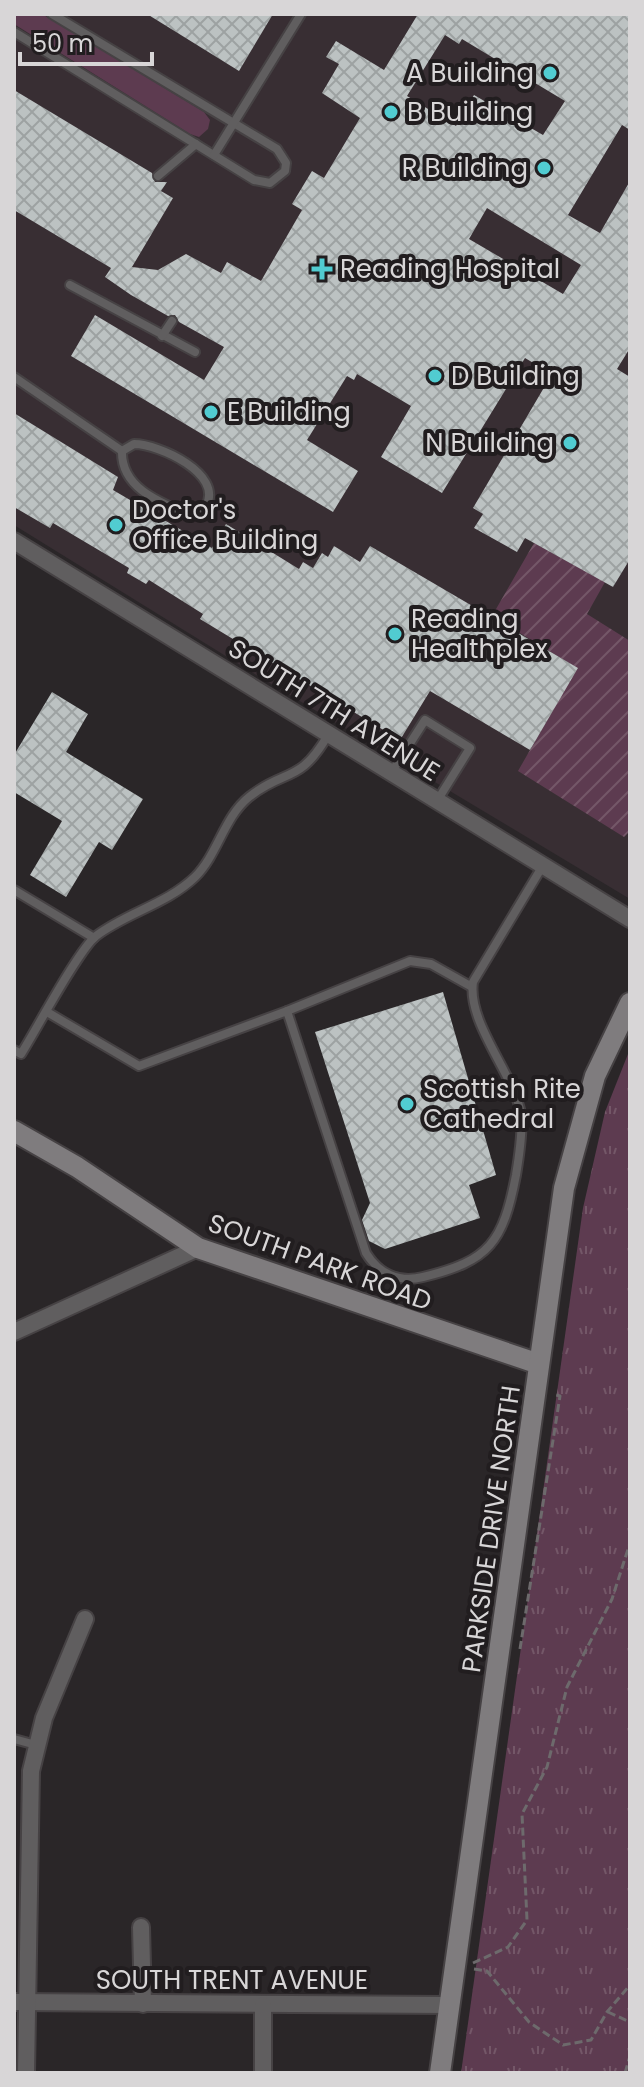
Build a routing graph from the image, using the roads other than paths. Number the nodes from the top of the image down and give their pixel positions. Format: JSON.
{"nodes":[{"id":1,"x":52,"y":14,"type":"edge"},
{"id":2,"x":301,"y":14,"type":"edge"},
{"id":3,"x":14,"y":32,"type":"edge"},
{"id":4,"x":234,"y":123,"type":"junction"},
{"id":5,"x":196,"y":144,"type":"junction"},
{"id":6,"x":214,"y":155,"type":"junction"},
{"id":7,"x":158,"y":176,"type":"dead end"},
{"id":8,"x":70,"y":285,"type":"dead end"},
{"id":9,"x":172,"y":321,"type":"dead end"},
{"id":10,"x":162,"y":336,"type":"junction"},
{"id":11,"x":195,"y":352,"type":"dead end"},
{"id":12,"x":14,"y":377,"type":"edge"},
{"id":13,"x":122,"y":451,"type":"junction"},
{"id":14,"x":14,"y":541,"type":"edge"},
{"id":15,"x":328,"y":735,"type":"junction"},
{"id":16,"x":391,"y":774,"type":"junction"},
{"id":17,"x":437,"y":802,"type":"junction"},
{"id":18,"x":542,"y":867,"type":"junction"},
{"id":19,"x":14,"y":890,"type":"edge"},
{"id":20,"x":630,"y":919,"type":"edge"},
{"id":21,"x":94,"y":938,"type":"junction"},
{"id":22,"x":472,"y":987,"type":"junction"},
{"id":23,"x":630,"y":1003,"type":"edge"},
{"id":24,"x":287,"y":1011,"type":"junction"},
{"id":25,"x":47,"y":1012,"type":"junction"},
{"id":26,"x":14,"y":1050,"type":"edge"},
{"id":27,"x":14,"y":1131,"type":"edge"},
{"id":28,"x":198,"y":1248,"type":"junction"},
{"id":29,"x":14,"y":1332,"type":"edge"},
{"id":30,"x":539,"y":1364,"type":"junction"},
{"id":31,"x":85,"y":1619,"type":"dead end"},
{"id":32,"x":14,"y":1739,"type":"edge"},
{"id":33,"x":36,"y":1745,"type":"junction"},
{"id":34,"x":141,"y":1927,"type":"dead end"},
{"id":35,"x":20,"y":2002,"type":"edge"},
{"id":36,"x":143,"y":2004,"type":"junction"},
{"id":37,"x":263,"y":2005,"type":"junction"},
{"id":38,"x":449,"y":2005,"type":"junction"},
{"id":39,"x":26,"y":2073,"type":"edge"},
{"id":40,"x":263,"y":2073,"type":"edge"},
{"id":41,"x":440,"y":2073,"type":"edge"}],
"edges":[{"from":1,"to":4,"type":"lane"},
{"from":2,"to":4,"type":"lane"},
{"from":3,"to":5,"type":"lane"},
{"from":4,"to":6,"type":"lane"},
{"from":4,"to":6,"type":"lane"},
{"from":5,"to":6,"type":"lane"},
{"from":5,"to":7,"type":"lane"},
{"from":8,"to":10,"type":"lane"},
{"from":9,"to":10,"type":"lane"},
{"from":10,"to":11,"type":"lane"},
{"from":12,"to":13,"type":"lane"},
{"from":13,"to":13,"type":"lane"},
{"from":14,"to":15,"type":"street","name":"SOUTH 7TH AVENUE"},
{"from":15,"to":16,"type":"street","name":"SOUTH 7TH AVENUE"},
{"from":15,"to":21,"type":"lane"},
{"from":16,"to":17,"type":"street","name":"SOUTH 7TH AVENUE"},
{"from":16,"to":17,"type":"lane"},
{"from":17,"to":18,"type":"street","name":"SOUTH 7TH AVENUE"},
{"from":18,"to":20,"type":"street","name":"SOUTH 7TH AVENUE"},
{"from":18,"to":22,"type":"lane"},
{"from":19,"to":21,"type":"lane"},
{"from":21,"to":25,"type":"lane"},
{"from":22,"to":24,"type":"lane"},
{"from":22,"to":24,"type":"lane"},
{"from":23,"to":30,"type":"street","name":"PARKSIDE DRIVE NORTH"},
{"from":24,"to":25,"type":"lane"},
{"from":25,"to":26,"type":"lane"},
{"from":27,"to":28,"type":"street","name":"SOUTH PARK ROAD"},
{"from":28,"to":29,"type":"street"},
{"from":28,"to":30,"type":"street","name":"SOUTH PARK ROAD"},
{"from":30,"to":38,"type":"street","name":"PARKSIDE DRIVE NORTH"},
{"from":31,"to":33,"type":"street"},
{"from":32,"to":33,"type":"lane"},
{"from":33,"to":35,"type":"street"},
{"from":34,"to":36,"type":"street"},
{"from":35,"to":36,"type":"street","name":"SOUTH TRENT AVENUE"},
{"from":35,"to":39,"type":"street"},
{"from":36,"to":37,"type":"street","name":"SOUTH TRENT AVENUE"},
{"from":37,"to":38,"type":"street","name":"SOUTH TRENT AVENUE"},
{"from":37,"to":40,"type":"street"},
{"from":38,"to":41,"type":"street","name":"PARKSIDE DRIVE NORTH"}]}
